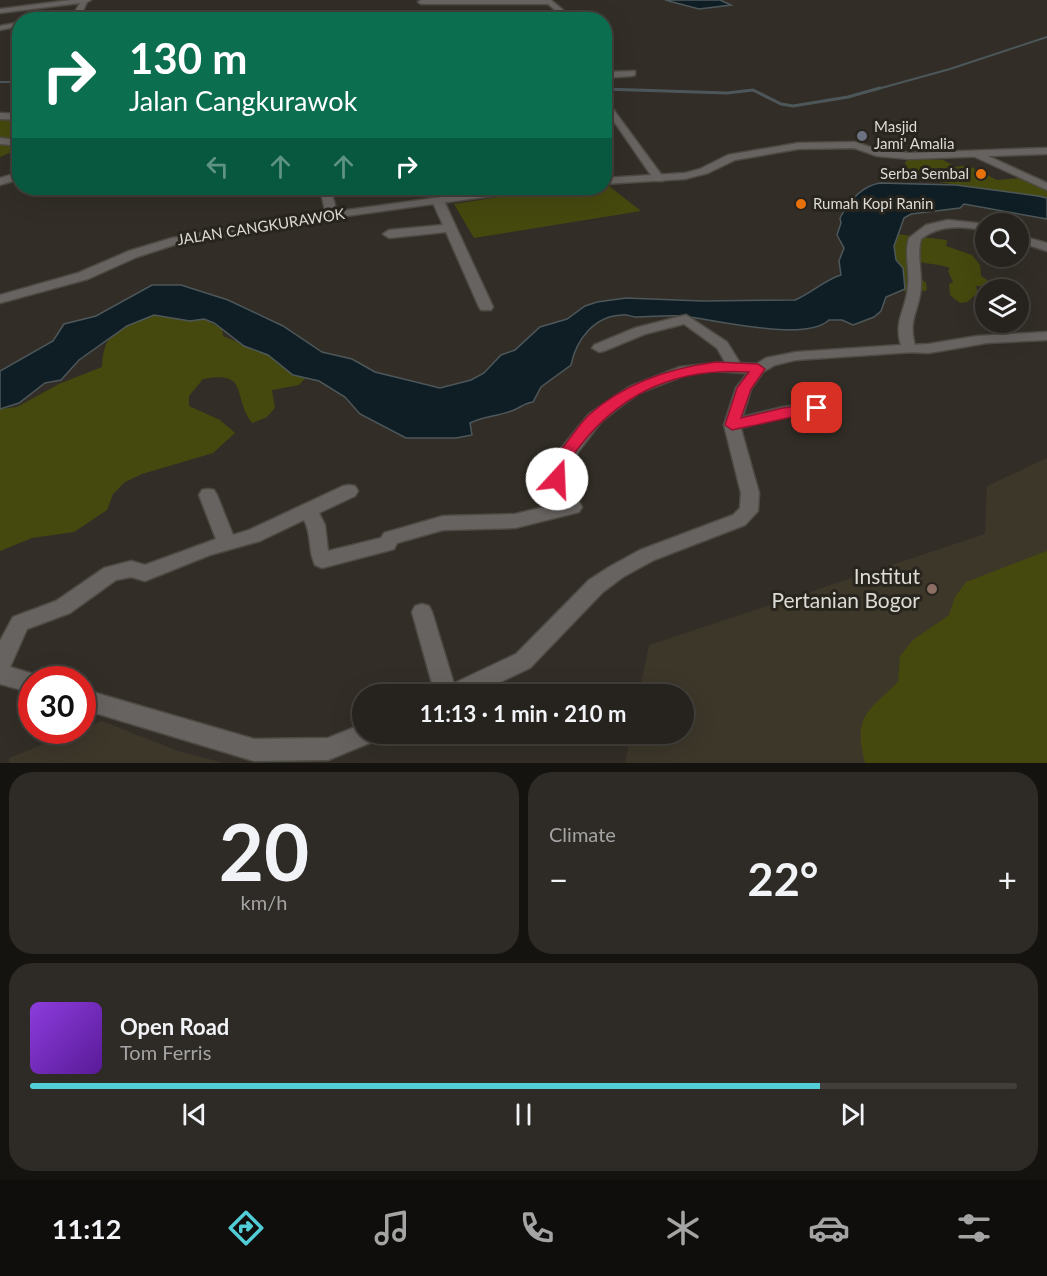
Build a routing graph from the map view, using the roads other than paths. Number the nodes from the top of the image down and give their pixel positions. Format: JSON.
{"nodes":[{"id":1,"x":87,"y":0,"type":"edge"},
{"id":2,"x":549,"y":1,"type":"edge"},
{"id":3,"x":421,"y":2,"type":"dead end"},
{"id":4,"x":0,"y":11,"type":"edge"},
{"id":5,"x":562,"y":12,"type":"edge"},
{"id":6,"x":632,"y":73,"type":"dead end"},
{"id":7,"x":612,"y":74,"type":"edge"},
{"id":8,"x":11,"y":106,"type":"dead end"},
{"id":9,"x":612,"y":111,"type":"edge"},
{"id":10,"x":0,"y":115,"type":"edge"},
{"id":11,"x":1047,"y":151,"type":"edge"},
{"id":12,"x":977,"y":154,"type":"junction"},
{"id":13,"x":659,"y":179,"type":"junction"},
{"id":14,"x":612,"y":181,"type":"edge"},
{"id":15,"x":1047,"y":187,"type":"edge"},
{"id":16,"x":327,"y":195,"type":"edge"},
{"id":17,"x":467,"y":195,"type":"edge"},
{"id":18,"x":438,"y":201,"type":"junction"},
{"id":19,"x":332,"y":215,"type":"junction"},
{"id":20,"x":975,"y":225,"type":"edge"},
{"id":21,"x":450,"y":228,"type":"junction"},
{"id":22,"x":389,"y":234,"type":"dead end"},
{"id":23,"x":1029,"y":241,"type":"edge"},
{"id":24,"x":1047,"y":247,"type":"edge"},
{"id":25,"x":0,"y":299,"type":"edge"},
{"id":26,"x":486,"y":307,"type":"dead end"},
{"id":27,"x":1047,"y":336,"type":"edge"},
{"id":28,"x":599,"y":348,"type":"dead end"},
{"id":29,"x":909,"y":349,"type":"junction"},
{"id":30,"x":736,"y":368,"type":"junction"},
{"id":31,"x":758,"y":369,"type":"junction"},
{"id":32,"x":817,"y":408,"type":"dead end"},
{"id":33,"x":732,"y":425,"type":"junction"},
{"id":34,"x":349,"y":491,"type":"dead end"},
{"id":35,"x":208,"y":495,"type":"dead end"},
{"id":36,"x":309,"y":512,"type":"junction"},
{"id":37,"x":227,"y":543,"type":"junction"},
{"id":38,"x":422,"y":612,"type":"dead end"},
{"id":39,"x":0,"y":667,"type":"edge"},
{"id":40,"x":0,"y":674,"type":"edge"},
{"id":41,"x":18,"y":679,"type":"edge"},
{"id":42,"x":443,"y":684,"type":"edge"},
{"id":43,"x":475,"y":684,"type":"edge"},
{"id":44,"x":96,"y":703,"type":"edge"},
{"id":45,"x":352,"y":741,"type":"edge"},
{"id":46,"x":327,"y":756,"type":"edge"}],
"edges":[{"from":1,"to":4,"type":"street"},
{"from":2,"to":3,"type":"street"},
{"from":2,"to":5,"type":"street"},
{"from":6,"to":7,"type":"street"},
{"from":8,"to":10,"type":"street"},
{"from":9,"to":13,"type":"street"},
{"from":11,"to":12,"type":"street"},
{"from":12,"to":13,"type":"street"},
{"from":12,"to":15,"type":"street"},
{"from":13,"to":14,"type":"street"},
{"from":16,"to":19,"type":"street"},
{"from":17,"to":18,"type":"street","name":"JALAN CANGKURAWOK"},
{"from":18,"to":19,"type":"street","name":"JALAN CANGKURAWOK"},
{"from":18,"to":21,"type":"street"},
{"from":19,"to":25,"type":"street","name":"JALAN CANGKURAWOK"},
{"from":20,"to":29,"type":"street"},
{"from":21,"to":22,"type":"street"},
{"from":21,"to":26,"type":"street"},
{"from":23,"to":24,"type":"street"},
{"from":27,"to":29,"type":"street"},
{"from":28,"to":30,"type":"street"},
{"from":29,"to":31,"type":"street"},
{"from":30,"to":31,"type":"street"},
{"from":30,"to":36,"type":"street"},
{"from":31,"to":33,"type":"street"},
{"from":32,"to":33,"type":"street"},
{"from":33,"to":43,"type":"street"},
{"from":34,"to":36,"type":"street"},
{"from":35,"to":37,"type":"street"},
{"from":36,"to":37,"type":"street"},
{"from":37,"to":39,"type":"street"},
{"from":38,"to":42,"type":"street"},
{"from":40,"to":41,"type":"street"},
{"from":44,"to":46,"type":"street"},
{"from":45,"to":46,"type":"street"}]}
